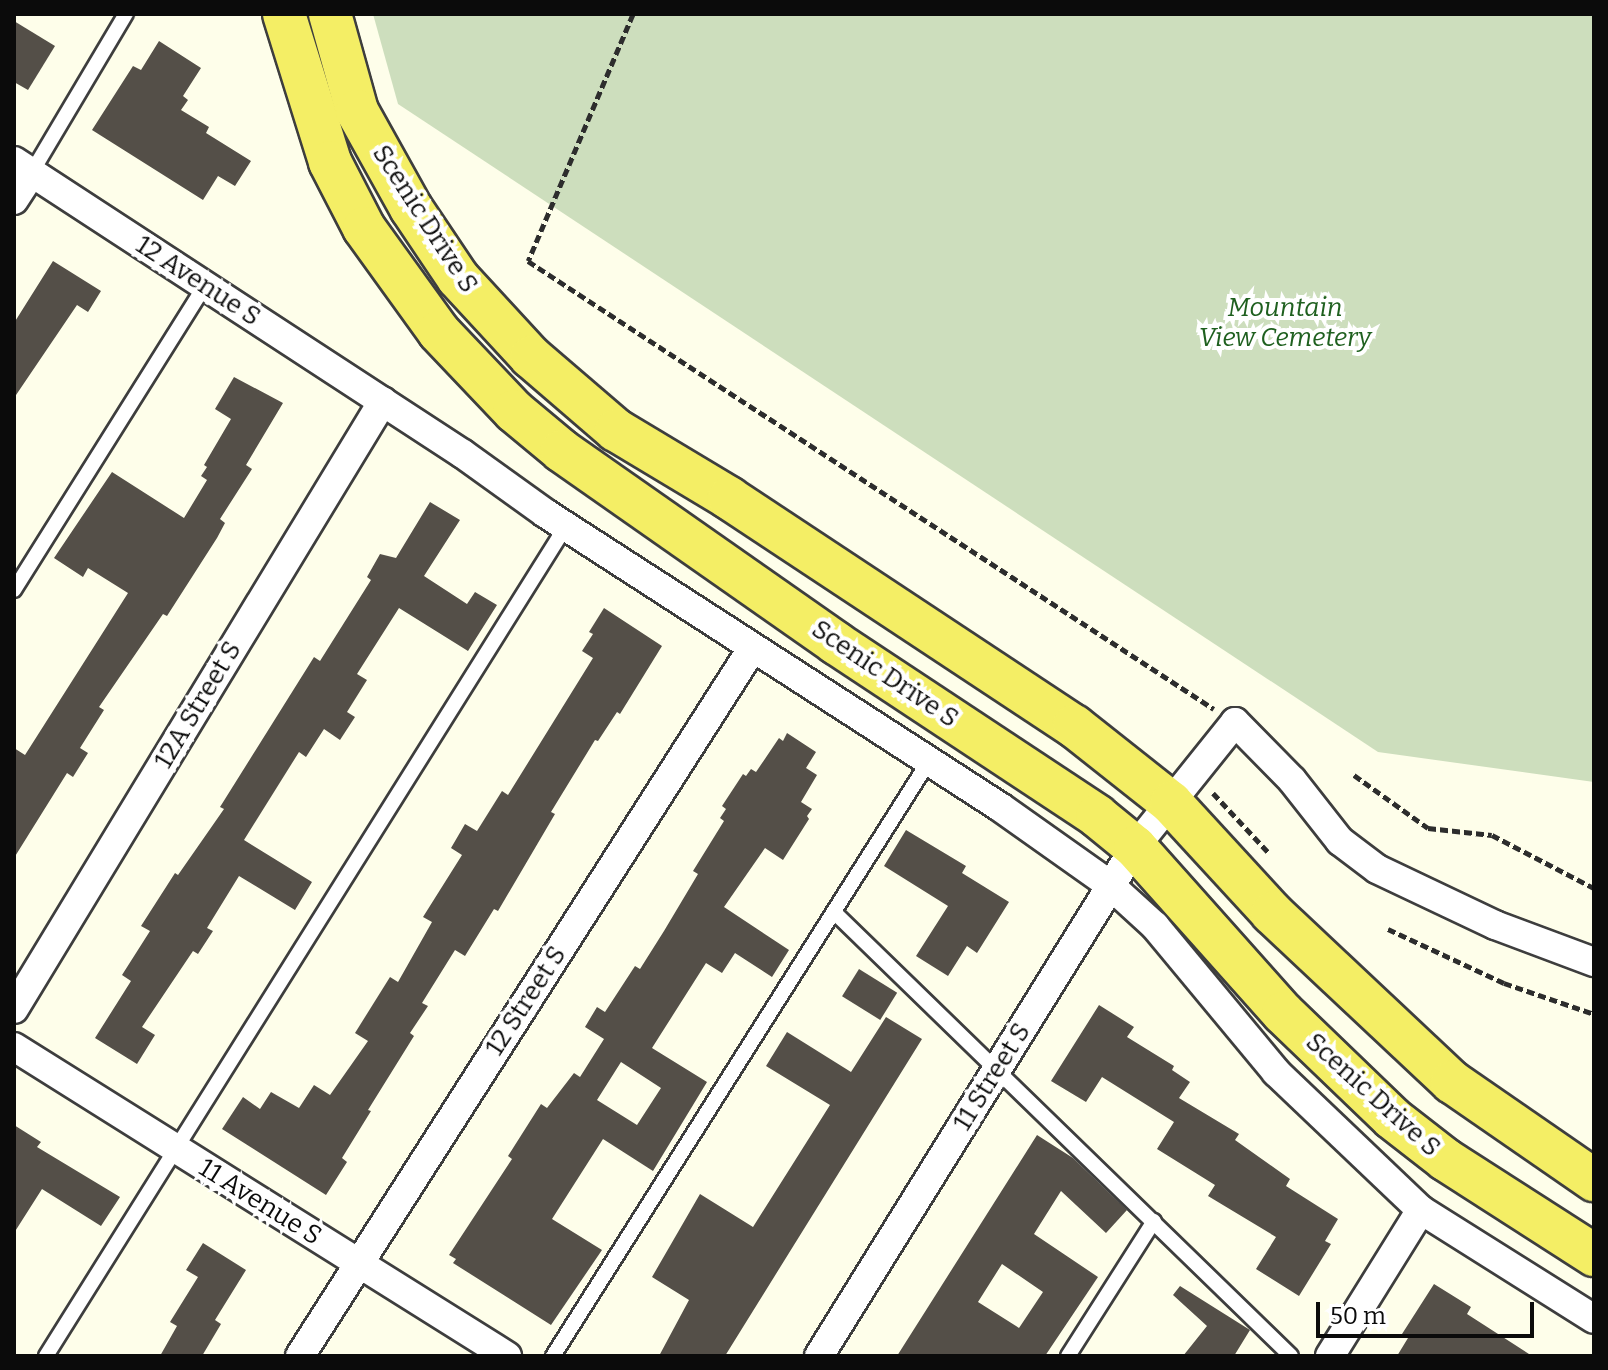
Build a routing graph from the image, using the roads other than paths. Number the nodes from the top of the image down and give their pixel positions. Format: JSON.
{"nodes":[{"id":1,"x":126,"y":14,"type":"edge"},
{"id":2,"x":284,"y":14,"type":"edge"},
{"id":3,"x":330,"y":14,"type":"edge"},
{"id":4,"x":23,"y":167,"type":"edge"},
{"id":5,"x":14,"y":200,"type":"edge"},
{"id":6,"x":205,"y":286,"type":"junction"},
{"id":7,"x":383,"y":401,"type":"junction"},
{"id":8,"x":566,"y":526,"type":"junction"},
{"id":9,"x":14,"y":590,"type":"edge"},
{"id":10,"x":753,"y":647,"type":"junction"},
{"id":11,"x":929,"y":761,"type":"junction"},
{"id":12,"x":1171,"y":803,"type":"junction"},
{"id":13,"x":1135,"y":847,"type":"junction"},
{"id":14,"x":1110,"y":885,"type":"junction"},
{"id":15,"x":834,"y":912,"type":"junction"},
{"id":16,"x":1594,"y":962,"type":"edge"},
{"id":17,"x":14,"y":1009,"type":"edge"},
{"id":18,"x":14,"y":1047,"type":"edge"},
{"id":19,"x":997,"y":1068,"type":"junction"},
{"id":20,"x":176,"y":1149,"type":"junction"},
{"id":21,"x":1594,"y":1180,"type":"edge"},
{"id":22,"x":1421,"y":1210,"type":"junction"},
{"id":23,"x":1154,"y":1221,"type":"junction"},
{"id":24,"x":1594,"y":1255,"type":"edge"},
{"id":25,"x":359,"y":1263,"type":"junction"},
{"id":26,"x":1594,"y":1319,"type":"edge"},
{"id":27,"x":46,"y":1356,"type":"edge"},
{"id":28,"x":300,"y":1356,"type":"edge"},
{"id":29,"x":507,"y":1356,"type":"edge"},
{"id":30,"x":553,"y":1356,"type":"edge"},
{"id":31,"x":819,"y":1356,"type":"edge"},
{"id":32,"x":1068,"y":1356,"type":"edge"},
{"id":33,"x":1291,"y":1356,"type":"edge"},
{"id":34,"x":1330,"y":1356,"type":"edge"}],
"edges":[{"from":1,"to":4,"type":"lane"},
{"from":2,"to":13,"type":"main road","name":"Scenic Drive S"},
{"from":3,"to":12,"type":"main road","name":"Scenic Drive S"},
{"from":4,"to":5,"type":"street"},
{"from":4,"to":6,"type":"street","name":"12 Avenue S"},
{"from":6,"to":7,"type":"street","name":"12 Avenue S"},
{"from":6,"to":9,"type":"lane"},
{"from":7,"to":8,"type":"street","name":"Scenic Drive S"},
{"from":7,"to":17,"type":"street","name":"12A Street S"},
{"from":8,"to":10,"type":"street","name":"Scenic Drive S"},
{"from":8,"to":20,"type":"lane"},
{"from":10,"to":11,"type":"street","name":"Scenic Drive S"},
{"from":10,"to":25,"type":"street","name":"12 Street S"},
{"from":11,"to":14,"type":"street","name":"Scenic Drive S"},
{"from":11,"to":15,"type":"lane"},
{"from":12,"to":13,"type":"street","name":"11 Street S"},
{"from":12,"to":16,"type":"street","name":"11 Street S"},
{"from":12,"to":21,"type":"main road","name":"Scenic Drive S"},
{"from":13,"to":14,"type":"street","name":"11 Street S"},
{"from":13,"to":24,"type":"main road","name":"Scenic Drive S"},
{"from":14,"to":19,"type":"street","name":"11 Street S"},
{"from":14,"to":22,"type":"street","name":"Scenic Drive S"},
{"from":15,"to":19,"type":"lane"},
{"from":15,"to":30,"type":"lane"},
{"from":18,"to":20,"type":"street","name":"11 Avenue S"},
{"from":19,"to":23,"type":"lane"},
{"from":19,"to":31,"type":"street","name":"11 Street S"},
{"from":20,"to":25,"type":"street","name":"11 Avenue S"},
{"from":20,"to":27,"type":"lane"},
{"from":22,"to":26,"type":"street","name":"Scenic Drive S"},
{"from":22,"to":34,"type":"street"},
{"from":23,"to":32,"type":"lane"},
{"from":23,"to":33,"type":"lane"},
{"from":25,"to":28,"type":"street","name":"12 Street S"},
{"from":25,"to":29,"type":"street","name":"11 Avenue S"}]}
